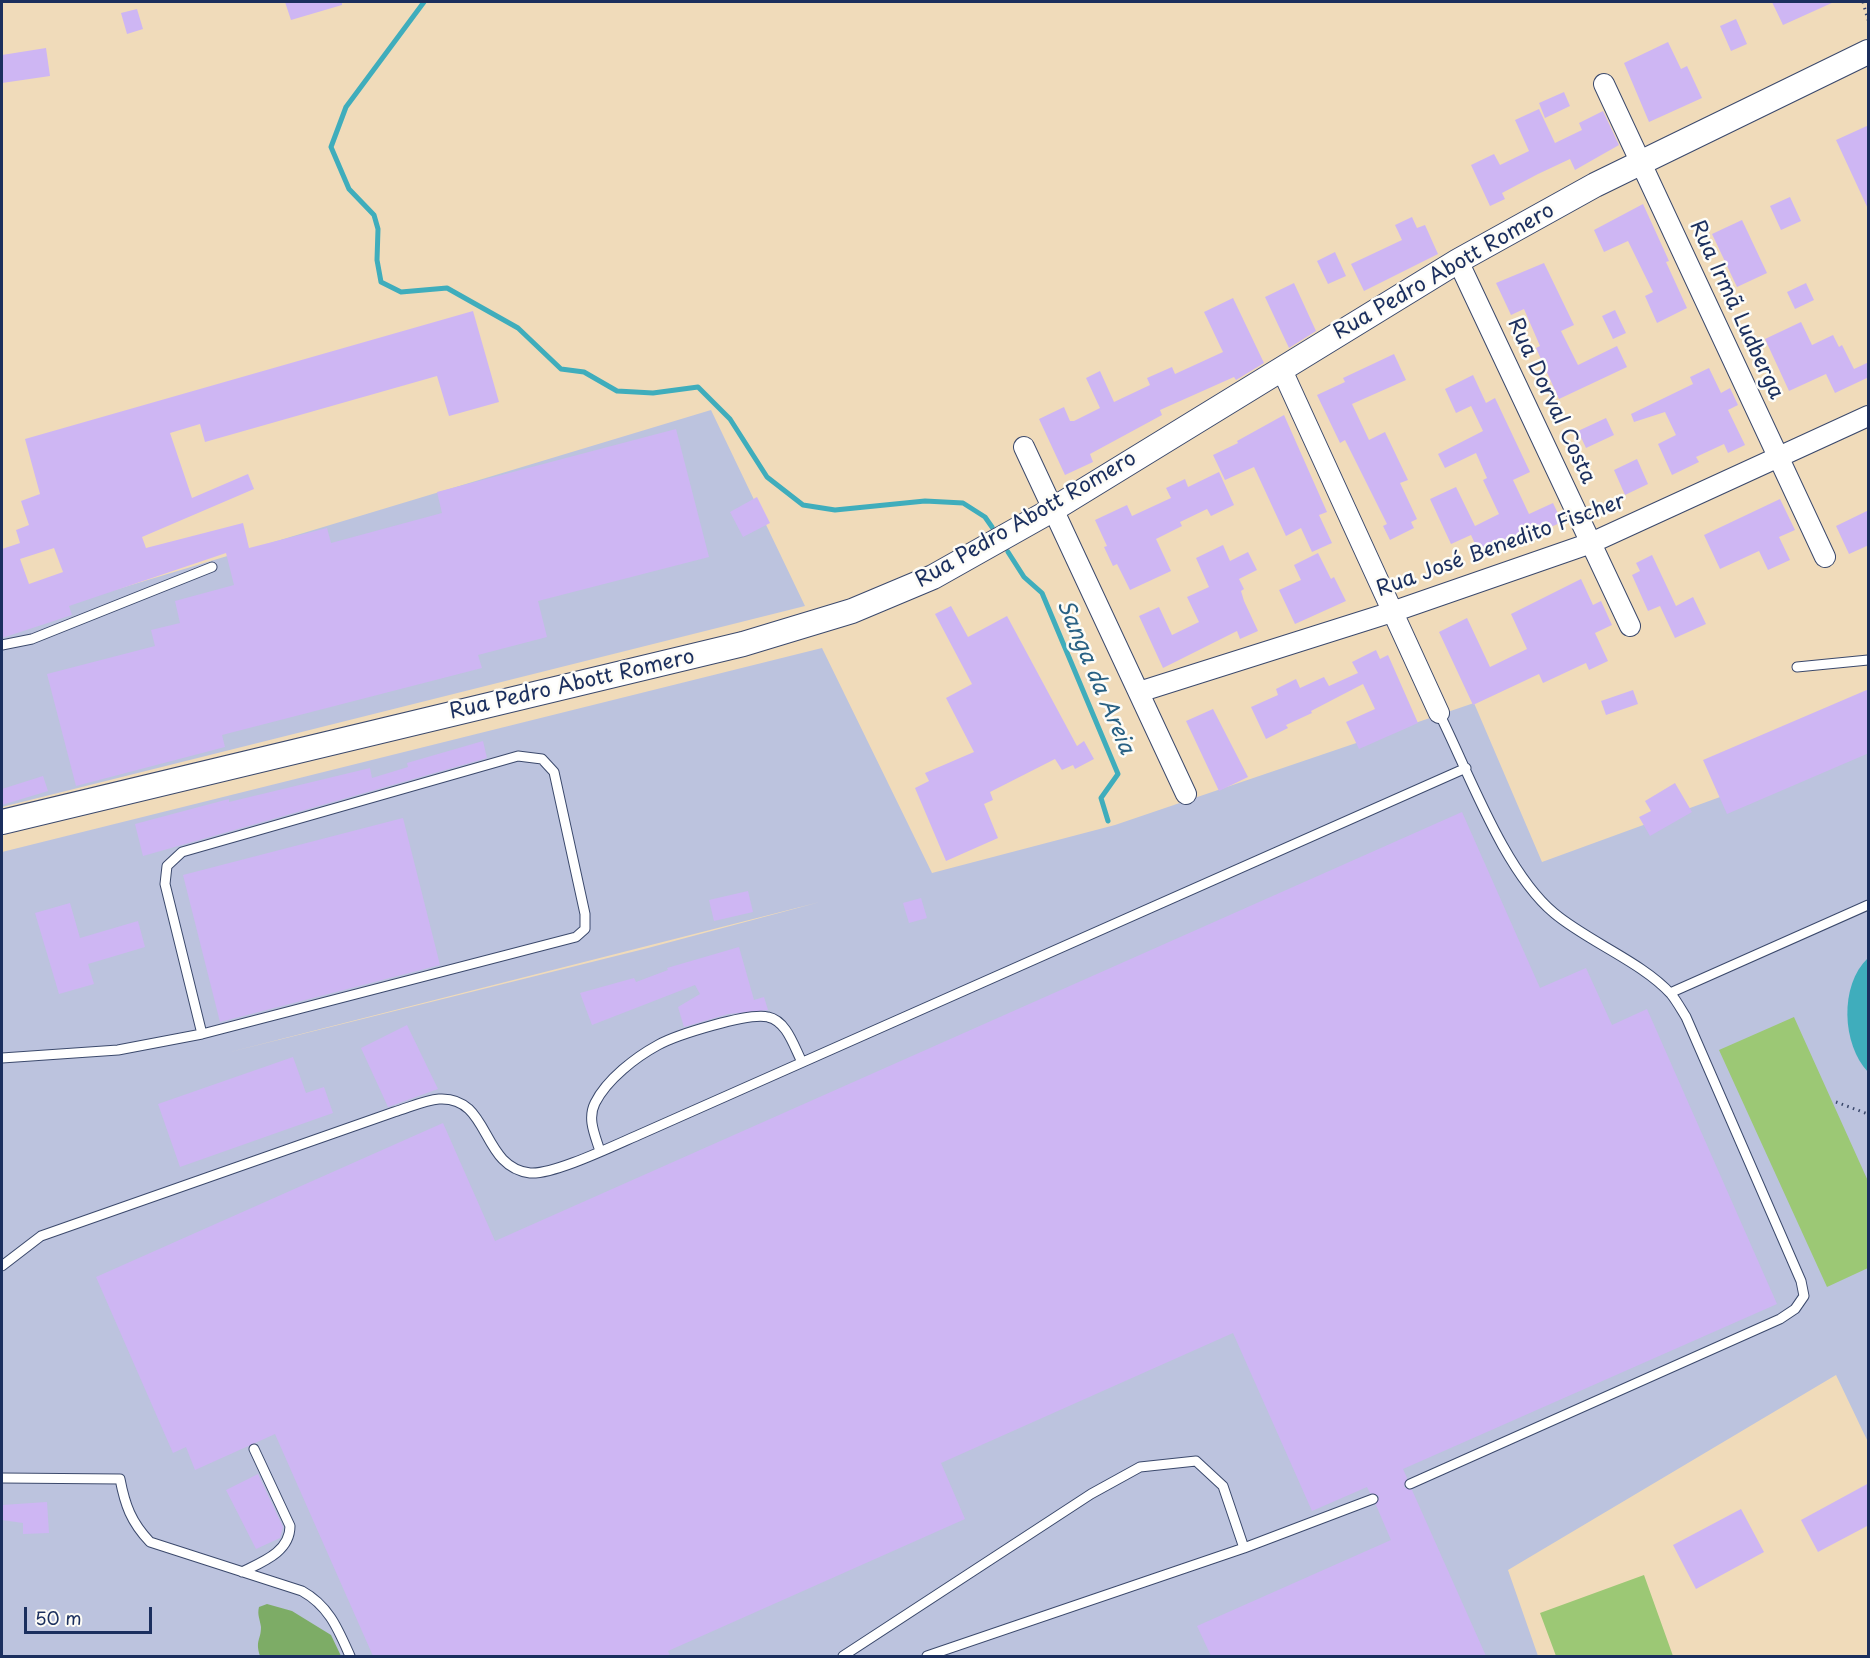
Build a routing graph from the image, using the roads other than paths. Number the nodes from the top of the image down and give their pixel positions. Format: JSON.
{"nodes":[{"id":1,"x":1869,"y":52,"type":"edge"},
{"id":2,"x":1604,"y":84,"type":"dead end"},
{"id":3,"x":1641,"y":163,"type":"junction"},
{"id":4,"x":1458,"y":261,"type":"junction"},
{"id":5,"x":1281,"y":368,"type":"junction"},
{"id":6,"x":1869,"y":416,"type":"edge"},
{"id":7,"x":1024,"y":447,"type":"dead end"},
{"id":8,"x":1778,"y":457,"type":"junction"},
{"id":9,"x":1052,"y":510,"type":"junction"},
{"id":10,"x":1591,"y":543,"type":"junction"},
{"id":11,"x":1824,"y":557,"type":"dead end"},
{"id":12,"x":212,"y":567,"type":"dead end"},
{"id":13,"x":1392,"y":612,"type":"junction"},
{"id":14,"x":1630,"y":626,"type":"dead end"},
{"id":15,"x":2,"y":645,"type":"edge"},
{"id":16,"x":1869,"y":660,"type":"edge"},
{"id":17,"x":1797,"y":667,"type":"dead end"},
{"id":18,"x":1139,"y":692,"type":"junction"},
{"id":19,"x":1438,"y":713,"type":"joint"},
{"id":20,"x":1467,"y":768,"type":"junction"},
{"id":21,"x":1186,"y":794,"type":"dead end"},
{"id":22,"x":2,"y":822,"type":"edge"},
{"id":23,"x":1869,"y":905,"type":"edge"},
{"id":24,"x":1670,"y":993,"type":"junction"},
{"id":25,"x":202,"y":1034,"type":"junction"},
{"id":26,"x":2,"y":1058,"type":"edge"},
{"id":27,"x":802,"y":1062,"type":"junction"},
{"id":28,"x":600,"y":1151,"type":"junction"},
{"id":29,"x":2,"y":1266,"type":"edge"},
{"id":30,"x":254,"y":1449,"type":"dead end"},
{"id":31,"x":2,"y":1478,"type":"edge"},
{"id":32,"x":1410,"y":1484,"type":"dead end"},
{"id":33,"x":1373,"y":1499,"type":"dead end"},
{"id":34,"x":1244,"y":1548,"type":"junction"},
{"id":35,"x":242,"y":1572,"type":"junction"},
{"id":36,"x":350,"y":1656,"type":"edge"},
{"id":37,"x":843,"y":1656,"type":"edge"},
{"id":38,"x":927,"y":1656,"type":"edge"}],
"edges":[{"from":1,"to":3,"type":"street","name":"Rua Pedro Abott Romero"},
{"from":2,"to":3,"type":"street","name":"Rua Irmã Ludberga"},
{"from":3,"to":4,"type":"street","name":"Rua Pedro Abott Romero"},
{"from":3,"to":8,"type":"street","name":"Rua Irmã Ludberga"},
{"from":4,"to":5,"type":"street","name":"Rua Pedro Abott Romero"},
{"from":4,"to":10,"type":"street","name":"Rua Dorval Costa"},
{"from":5,"to":9,"type":"street","name":"Rua Pedro Abott Romero"},
{"from":5,"to":13,"type":"street"},
{"from":6,"to":8,"type":"street","name":"Rua José Benedito Fischer"},
{"from":7,"to":9,"type":"street"},
{"from":8,"to":10,"type":"street","name":"Rua José Benedito Fischer"},
{"from":8,"to":11,"type":"street","name":"Rua Irmã Ludberga"},
{"from":9,"to":18,"type":"street"},
{"from":9,"to":22,"type":"street","name":"Rua Pedro Abott Romero"},
{"from":10,"to":13,"type":"street","name":"Rua José Benedito Fischer"},
{"from":10,"to":14,"type":"street","name":"Rua Dorval Costa"},
{"from":12,"to":15,"type":"lane"},
{"from":13,"to":18,"type":"street","name":"Rua José Benedito Fischer"},
{"from":13,"to":19,"type":"street"},
{"from":16,"to":17,"type":"lane"},
{"from":18,"to":21,"type":"street"},
{"from":19,"to":20,"type":"lane"},
{"from":20,"to":24,"type":"lane"},
{"from":20,"to":27,"type":"lane"},
{"from":23,"to":24,"type":"lane"},
{"from":24,"to":32,"type":"lane"},
{"from":25,"to":25,"type":"lane"},
{"from":25,"to":26,"type":"lane"},
{"from":27,"to":28,"type":"lane"},
{"from":27,"to":28,"type":"lane"},
{"from":28,"to":29,"type":"lane"},
{"from":30,"to":35,"type":"lane"},
{"from":31,"to":35,"type":"lane"},
{"from":33,"to":34,"type":"lane"},
{"from":34,"to":37,"type":"lane"},
{"from":34,"to":38,"type":"lane"},
{"from":35,"to":36,"type":"lane"}]}
